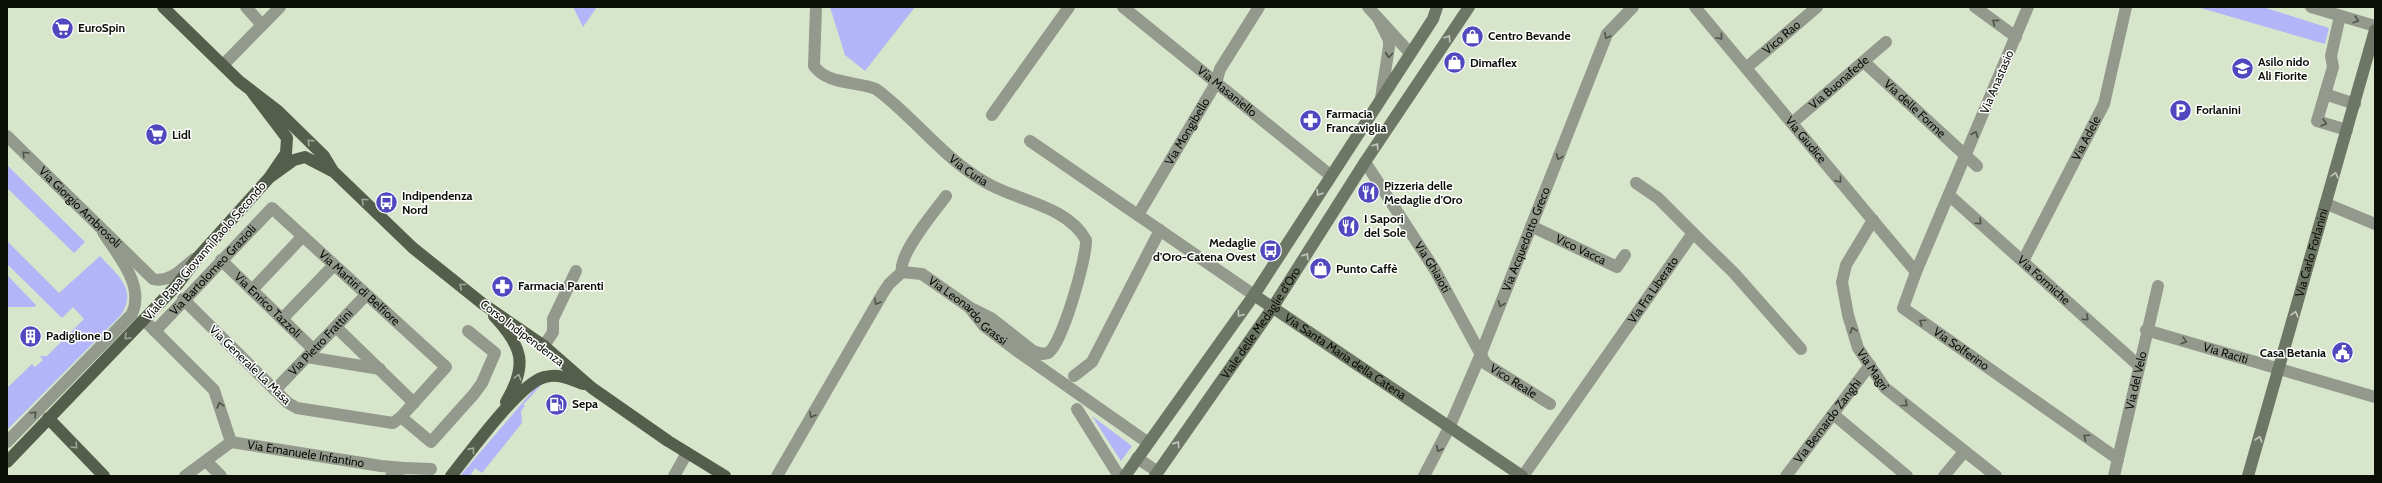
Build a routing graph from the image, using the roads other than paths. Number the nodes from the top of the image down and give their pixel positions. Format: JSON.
{"nodes":[{"id":1,"x":163,"y":7,"type":"edge"},
{"id":2,"x":246,"y":7,"type":"edge"},
{"id":3,"x":280,"y":7,"type":"edge"},
{"id":4,"x":816,"y":7,"type":"edge"},
{"id":5,"x":1069,"y":7,"type":"edge"},
{"id":6,"x":1123,"y":7,"type":"edge"},
{"id":7,"x":1259,"y":7,"type":"edge"},
{"id":8,"x":1368,"y":7,"type":"edge"},
{"id":9,"x":1437,"y":7,"type":"edge"},
{"id":10,"x":1469,"y":7,"type":"edge"},
{"id":11,"x":1633,"y":7,"type":"edge"},
{"id":12,"x":1695,"y":7,"type":"edge"},
{"id":13,"x":1817,"y":7,"type":"edge"},
{"id":14,"x":1975,"y":7,"type":"edge"},
{"id":15,"x":2028,"y":7,"type":"edge"},
{"id":16,"x":2126,"y":7,"type":"edge"},
{"id":17,"x":2311,"y":7,"type":"edge"},
{"id":18,"x":2340,"y":16,"type":"junction"},
{"id":19,"x":1378,"y":18,"type":"junction"},
{"id":20,"x":262,"y":25,"type":"junction"},
{"id":21,"x":2375,"y":26,"type":"edge"},
{"id":22,"x":2375,"y":30,"type":"edge"},
{"id":23,"x":2016,"y":37,"type":"junction"},
{"id":24,"x":1886,"y":42,"type":"dead end"},
{"id":25,"x":1410,"y":54,"type":"junction"},
{"id":26,"x":1864,"y":62,"type":"junction"},
{"id":27,"x":223,"y":65,"type":"junction"},
{"id":28,"x":1746,"y":68,"type":"junction"},
{"id":29,"x":1216,"y":83,"type":"junction"},
{"id":30,"x":252,"y":92,"type":"junction"},
{"id":31,"x":2325,"y":94,"type":"junction"},
{"id":32,"x":1381,"y":98,"type":"junction"},
{"id":33,"x":2355,"y":104,"type":"junction"},
{"id":34,"x":992,"y":115,"type":"dead end"},
{"id":35,"x":1792,"y":123,"type":"junction"},
{"id":36,"x":2347,"y":130,"type":"junction"},
{"id":37,"x":7,"y":136,"type":"edge"},
{"id":38,"x":1030,"y":141,"type":"dead end"},
{"id":39,"x":1966,"y":156,"type":"junction"},
{"id":40,"x":1365,"y":162,"type":"junction"},
{"id":41,"x":1977,"y":166,"type":"dead end"},
{"id":42,"x":334,"y":172,"type":"junction"},
{"id":43,"x":1330,"y":175,"type":"junction"},
{"id":44,"x":269,"y":178,"type":"junction"},
{"id":45,"x":1636,"y":182,"type":"dead end"},
{"id":46,"x":946,"y":196,"type":"dead end"},
{"id":47,"x":1950,"y":196,"type":"junction"},
{"id":48,"x":2327,"y":204,"type":"junction"},
{"id":49,"x":272,"y":208,"type":"joint"},
{"id":50,"x":1138,"y":215,"type":"junction"},
{"id":51,"x":1873,"y":220,"type":"junction"},
{"id":52,"x":2375,"y":224,"type":"edge"},
{"id":53,"x":1531,"y":226,"type":"junction"},
{"id":54,"x":1160,"y":230,"type":"junction"},
{"id":55,"x":104,"y":232,"type":"junction"},
{"id":56,"x":1693,"y":233,"type":"junction"},
{"id":57,"x":302,"y":237,"type":"junction"},
{"id":58,"x":1625,"y":255,"type":"dead end"},
{"id":59,"x":199,"y":256,"type":"junction"},
{"id":60,"x":221,"y":260,"type":"junction"},
{"id":61,"x":2023,"y":261,"type":"junction"},
{"id":62,"x":333,"y":266,"type":"junction"},
{"id":63,"x":576,"y":271,"type":"dead end"},
{"id":64,"x":902,"y":272,"type":"junction"},
{"id":65,"x":1916,"y":272,"type":"junction"},
{"id":66,"x":2158,"y":286,"type":"dead end"},
{"id":67,"x":252,"y":290,"type":"junction"},
{"id":68,"x":1254,"y":294,"type":"junction"},
{"id":69,"x":366,"y":295,"type":"junction"},
{"id":70,"x":183,"y":299,"type":"junction"},
{"id":71,"x":483,"y":304,"type":"junction"},
{"id":72,"x":969,"y":307,"type":"junction"},
{"id":73,"x":1273,"y":307,"type":"junction"},
{"id":74,"x":282,"y":319,"type":"junction"},
{"id":75,"x":144,"y":320,"type":"junction"},
{"id":76,"x":336,"y":326,"type":"junction"},
{"id":77,"x":2146,"y":330,"type":"junction"},
{"id":78,"x":155,"y":331,"type":"junction"},
{"id":79,"x":468,"y":331,"type":"dead end"},
{"id":80,"x":544,"y":346,"type":"junction"},
{"id":81,"x":1801,"y":349,"type":"dead end"},
{"id":82,"x":310,"y":354,"type":"junction"},
{"id":83,"x":1480,"y":356,"type":"junction"},
{"id":84,"x":1870,"y":365,"type":"junction"},
{"id":85,"x":2138,"y":365,"type":"junction"},
{"id":86,"x":380,"y":369,"type":"junction"},
{"id":87,"x":2279,"y":369,"type":"junction"},
{"id":88,"x":1074,"y":376,"type":"dead end"},
{"id":89,"x":592,"y":388,"type":"junction"},
{"id":90,"x":275,"y":390,"type":"junction"},
{"id":91,"x":2375,"y":397,"type":"edge"},
{"id":92,"x":414,"y":402,"type":"junction"},
{"id":93,"x":1550,"y":404,"type":"dead end"},
{"id":94,"x":1077,"y":409,"type":"dead end"},
{"id":95,"x":1833,"y":414,"type":"junction"},
{"id":96,"x":401,"y":417,"type":"junction"},
{"id":97,"x":48,"y":418,"type":"junction"},
{"id":98,"x":493,"y":424,"type":"junction"},
{"id":99,"x":1450,"y":428,"type":"junction"},
{"id":100,"x":7,"y":442,"type":"edge"},
{"id":101,"x":231,"y":442,"type":"junction"},
{"id":102,"x":1147,"y":442,"type":"junction"},
{"id":103,"x":1964,"y":452,"type":"junction"},
{"id":104,"x":687,"y":453,"type":"junction"},
{"id":105,"x":1137,"y":458,"type":"junction"},
{"id":106,"x":206,"y":460,"type":"junction"},
{"id":107,"x":2118,"y":460,"type":"junction"},
{"id":108,"x":7,"y":462,"type":"edge"},
{"id":109,"x":404,"y":468,"type":"junction"},
{"id":110,"x":431,"y":469,"type":"dead end"},
{"id":111,"x":1156,"y":474,"type":"edge"},
{"id":112,"x":104,"y":476,"type":"edge"},
{"id":113,"x":185,"y":476,"type":"edge"},
{"id":114,"x":221,"y":476,"type":"edge"},
{"id":115,"x":391,"y":476,"type":"edge"},
{"id":116,"x":450,"y":476,"type":"edge"},
{"id":117,"x":674,"y":476,"type":"edge"},
{"id":118,"x":724,"y":476,"type":"edge"},
{"id":119,"x":777,"y":476,"type":"edge"},
{"id":120,"x":1119,"y":476,"type":"edge"},
{"id":121,"x":1125,"y":476,"type":"edge"},
{"id":122,"x":1424,"y":476,"type":"edge"},
{"id":123,"x":1522,"y":476,"type":"edge"},
{"id":124,"x":1786,"y":476,"type":"edge"},
{"id":125,"x":1907,"y":476,"type":"edge"},
{"id":126,"x":1944,"y":476,"type":"edge"},
{"id":127,"x":1996,"y":476,"type":"edge"},
{"id":128,"x":2114,"y":476,"type":"edge"},
{"id":129,"x":2248,"y":476,"type":"edge"}],
"edges":[{"from":1,"to":27,"type":"main road"},
{"from":2,"to":20,"type":"street"},
{"from":3,"to":20,"type":"street"},
{"from":4,"to":72,"type":"street","name":"Via Curia"},
{"from":5,"to":34,"type":"street"},
{"from":6,"to":29,"type":"street","name":"Via Masaniello"},
{"from":7,"to":29,"type":"street","name":"Via Mongibello"},
{"from":8,"to":19,"type":"street"},
{"from":9,"to":25,"type":"main road","name":"Viale delle Medaglie d'Oro"},
{"from":40,"to":10,"type":"main road","name":"Viale delle Medaglie d'Oro","one_way":true},
{"from":11,"to":53,"type":"street","name":"Via Acquedotto Greco","one_way":true},
{"from":12,"to":28,"type":"street","name":"Via Giudice","one_way":true},
{"from":13,"to":28,"type":"street","name":"Vico Rao"},
{"from":23,"to":14,"type":"street","one_way":true},
{"from":15,"to":23,"type":"street","name":"Via Anastasio"},
{"from":16,"to":61,"type":"street","name":"Via Adele"},
{"from":17,"to":18,"type":"street"},
{"from":18,"to":21,"type":"street","one_way":true},
{"from":18,"to":31,"type":"street"},
{"from":19,"to":25,"type":"street"},
{"from":19,"to":32,"type":"street","one_way":true},
{"from":20,"to":27,"type":"street"},
{"from":22,"to":33,"type":"main road","name":"Via Carlo Forlanini"},
{"from":39,"to":23,"type":"street","name":"Via Anastasio","one_way":true},
{"from":24,"to":26,"type":"street","name":"Via Buonafede"},
{"from":25,"to":32,"type":"main road","name":"Viale delle Medaglie d'Oro"},
{"from":26,"to":35,"type":"street","name":"Via Buonafede"},
{"from":26,"to":39,"type":"street","name":"Via delle Forme"},
{"from":27,"to":30,"type":"main road"},
{"from":28,"to":35,"type":"street","name":"Via Giudice"},
{"from":29,"to":43,"type":"street","name":"Via Masaniello"},
{"from":29,"to":50,"type":"street","name":"Via Mongibello"},
{"from":42,"to":30,"type":"main road","one_way":true},
{"from":30,"to":44,"type":"main road"},
{"from":31,"to":33,"type":"street"},
{"from":31,"to":36,"type":"street","one_way":true},
{"from":32,"to":43,"type":"main road","name":"Viale delle Medaglie d'Oro"},
{"from":33,"to":36,"type":"main road","name":"Via Carlo Forlanini"},
{"from":35,"to":51,"type":"street","name":"Via Giudice","one_way":true},
{"from":48,"to":36,"type":"main road","name":"Via Carlo Forlanini","one_way":true},
{"from":55,"to":37,"type":"street","name":"Via Giorgio Ambrosoli","one_way":true},
{"from":38,"to":50,"type":"street","name":"Via Santa Maria della Catena"},
{"from":39,"to":41,"type":"street"},
{"from":39,"to":47,"type":"street","name":"Via Anastasio"},
{"from":73,"to":40,"type":"main road","name":"Viale delle Medaglie d'Oro","one_way":true},
{"from":40,"to":83,"type":"street","name":"Via Ghiaioti"},
{"from":42,"to":44,"type":"main road"},
{"from":71,"to":42,"type":"main road","name":"Corso Indipendenza","one_way":true},
{"from":43,"to":68,"type":"main road","name":"Viale delle Medaglie d'Oro","one_way":true},
{"from":44,"to":59,"type":"main road","name":"Viale Papa Giovanni Paolo Secondo"},
{"from":45,"to":56,"type":"street"},
{"from":46,"to":64,"type":"street"},
{"from":47,"to":61,"type":"street","name":"Via Formiche","one_way":true},
{"from":47,"to":65,"type":"street","name":"Via Solferino"},
{"from":48,"to":52,"type":"street"},
{"from":87,"to":48,"type":"main road","name":"Via Carlo Forlanini","one_way":true},
{"from":49,"to":57,"type":"street","name":"Via Martiri di Belfiore"},
{"from":49,"to":60,"type":"street","name":"Via Bartolomeo Grazioli"},
{"from":50,"to":54,"type":"street","name":"Via Santa Maria della Catena"},
{"from":51,"to":65,"type":"street","name":"Via Giudice"},
{"from":84,"to":51,"type":"street","name":"Via Magrì","one_way":true},
{"from":53,"to":58,"type":"street","name":"Vico Vacca"},
{"from":53,"to":83,"type":"street","name":"Via Acquedotto Greco","one_way":true},
{"from":54,"to":68,"type":"street","name":"Via Santa Maria della Catena"},
{"from":54,"to":88,"type":"street"},
{"from":55,"to":59,"type":"street","name":"Via Giorgio Ambrosoli"},
{"from":100,"to":55,"type":"street","one_way":true},
{"from":56,"to":81,"type":"street"},
{"from":56,"to":123,"type":"street","name":"Via Fra Liberato"},
{"from":57,"to":62,"type":"street","name":"Via Martiri di Belfiore"},
{"from":57,"to":67,"type":"street"},
{"from":59,"to":75,"type":"main road","name":"Viale Papa Giovanni Paolo Secondo"},
{"from":60,"to":67,"type":"street","name":"Via Enrico Tazzoli"},
{"from":60,"to":70,"type":"street","name":"Via Bartolomeo Grazioli"},
{"from":61,"to":85,"type":"street","name":"Via Formiche","one_way":true},
{"from":62,"to":69,"type":"street","name":"Via Martiri di Belfiore"},
{"from":62,"to":74,"type":"street"},
{"from":63,"to":80,"type":"street"},
{"from":64,"to":72,"type":"street","name":"Via Leonardo Grassi"},
{"from":64,"to":119,"type":"street","one_way":true},
{"from":107,"to":65,"type":"street","name":"Via Solferino","one_way":true},
{"from":66,"to":77,"type":"street","name":"Via del Velo"},
{"from":67,"to":74,"type":"street","name":"Via Enrico Tazzoli"},
{"from":68,"to":73,"type":"main road","name":"Via Santa Maria della Catena"},
{"from":68,"to":102,"type":"main road","name":"Viale delle Medaglie d'Oro","one_way":true},
{"from":69,"to":76,"type":"street","name":"Via Pietro Frattini"},
{"from":69,"to":92,"type":"street","name":"Via Martiri di Belfiore"},
{"from":70,"to":78,"type":"street","name":"Via Bartolomeo Grazioli"},
{"from":70,"to":90,"type":"street","name":"Via Generale La Masa"},
{"from":71,"to":80,"type":"main road","name":"Corso Indipendenza"},
{"from":98,"to":71,"type":"main road","one_way":true},
{"from":72,"to":102,"type":"street","name":"Via Leonardo Grassi"},
{"from":73,"to":99,"type":"main road","name":"Via Santa Maria della Catena"},
{"from":111,"to":73,"type":"main road","name":"Viale delle Medaglie d'Oro","one_way":true},
{"from":74,"to":82,"type":"street","name":"Via Enrico Tazzoli"},
{"from":75,"to":78,"type":"street","name":"Via Emanuele Infantino"},
{"from":75,"to":97,"type":"main road","name":"Viale Papa Giovanni Paolo Secondo","one_way":true},
{"from":76,"to":82,"type":"street","name":"Via Pietro Frattini"},
{"from":76,"to":86,"type":"street"},
{"from":77,"to":85,"type":"street","name":"Via del Velo"},
{"from":77,"to":87,"type":"street","name":"Via Raciti","one_way":true},
{"from":101,"to":78,"type":"street","name":"Via Emanuele Infantino","one_way":true},
{"from":79,"to":96,"type":"street"},
{"from":80,"to":89,"type":"main road","name":"Corso Indipendenza"},
{"from":82,"to":86,"type":"street"},
{"from":82,"to":90,"type":"street","name":"Via Pietro Frattini"},
{"from":83,"to":93,"type":"street","name":"Vico Reale"},
{"from":83,"to":99,"type":"street","name":"Via Acquedotto Greco"},
{"from":84,"to":95,"type":"street","name":"Via Bernardo Zanghi"},
{"from":84,"to":103,"type":"street","name":"Via Magrì","one_way":true},
{"from":85,"to":107,"type":"street","name":"Via del Velo"},
{"from":86,"to":92,"type":"street"},
{"from":87,"to":91,"type":"street","name":"Via Raciti"},
{"from":129,"to":87,"type":"main road","name":"Via Carlo Forlanini","one_way":true},
{"from":89,"to":98,"type":"main road"},
{"from":89,"to":104,"type":"main road","name":"Corso Indipendenza"},
{"from":90,"to":96,"type":"street","name":"Via Generale La Masa"},
{"from":92,"to":96,"type":"street"},
{"from":94,"to":120,"type":"street"},
{"from":95,"to":124,"type":"street","name":"Via Bernardo Zanghi"},
{"from":95,"to":125,"type":"street"},
{"from":97,"to":108,"type":"main road","name":"Viale Papa Giovanni Paolo Secondo"},
{"from":97,"to":112,"type":"main road","one_way":true},
{"from":116,"to":98,"type":"main road","one_way":true},
{"from":99,"to":122,"type":"street","name":"Via Acquedotto Greco","one_way":true},
{"from":99,"to":123,"type":"main road","name":"Via Santa Maria della Catena"},
{"from":101,"to":106,"type":"street","name":"Via Emanuele Infantino"},
{"from":101,"to":109,"type":"street","name":"Via Emanuele Infantino"},
{"from":102,"to":105,"type":"main road","name":"Viale delle Medaglie d'Oro"},
{"from":103,"to":126,"type":"street"},
{"from":103,"to":127,"type":"street","name":"Via Magrì"},
{"from":104,"to":117,"type":"street"},
{"from":104,"to":118,"type":"main road","name":"Corso Indipendenza"},
{"from":105,"to":111,"type":"street"},
{"from":105,"to":121,"type":"main road","name":"Viale delle Medaglie d'Oro"},
{"from":106,"to":113,"type":"street","name":"Via Emanuele Infantino"},
{"from":106,"to":114,"type":"street"},
{"from":107,"to":128,"type":"street","name":"Via del Velo"},
{"from":109,"to":110,"type":"street","name":"Via Emanuele Infantino"},
{"from":109,"to":115,"type":"street"}]}
